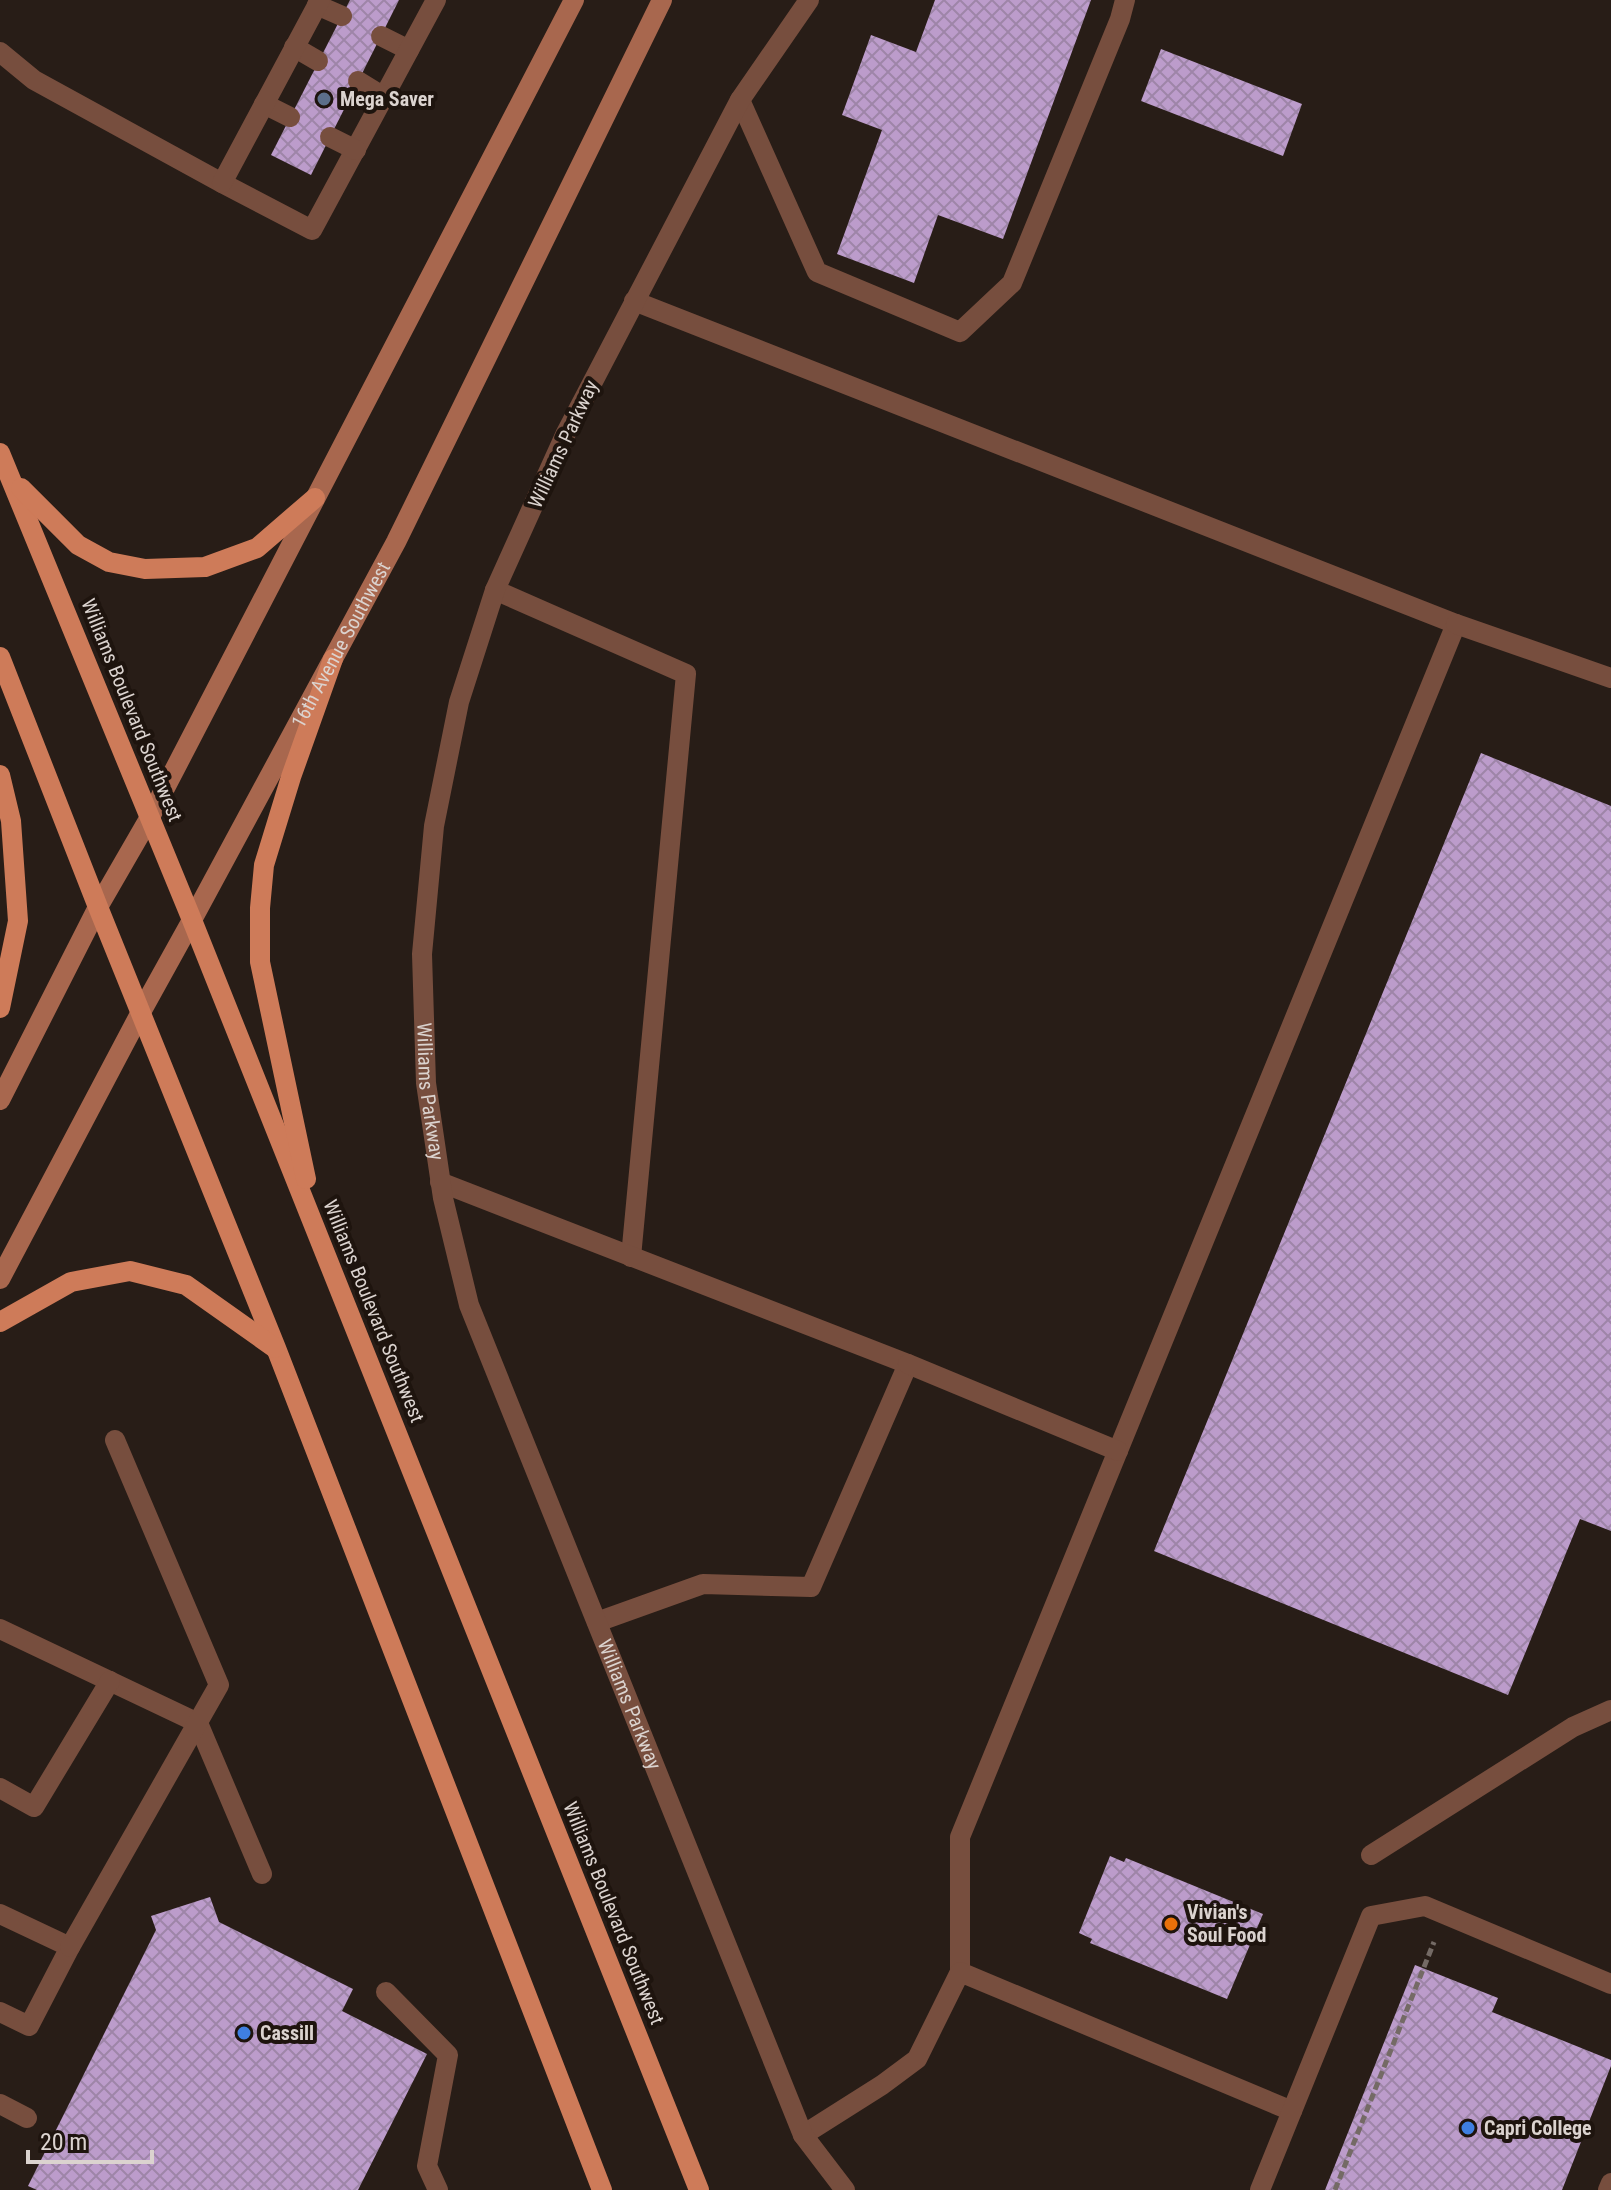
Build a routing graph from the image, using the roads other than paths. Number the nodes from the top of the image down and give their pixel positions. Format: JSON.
{"nodes":[{"id":1,"x":574,"y":0,"type":"edge"},
{"id":2,"x":662,"y":0,"type":"edge"},
{"id":3,"x":809,"y":0,"type":"edge"},
{"id":4,"x":1125,"y":0,"type":"edge"},
{"id":5,"x":432,"y":1,"type":"edge"},
{"id":6,"x":318,"y":2,"type":"edge"},
{"id":7,"x":342,"y":16,"type":"dead end"},
{"id":8,"x":381,"y":36,"type":"dead end"},
{"id":9,"x":294,"y":47,"type":"junction"},
{"id":10,"x":409,"y":50,"type":"junction"},
{"id":11,"x":0,"y":52,"type":"edge"},
{"id":12,"x":318,"y":61,"type":"dead end"},
{"id":13,"x":358,"y":81,"type":"dead end"},
{"id":14,"x":384,"y":97,"type":"junction"},
{"id":15,"x":740,"y":100,"type":"junction"},
{"id":16,"x":264,"y":104,"type":"junction"},
{"id":17,"x":290,"y":117,"type":"dead end"},
{"id":18,"x":330,"y":137,"type":"dead end"},
{"id":19,"x":356,"y":150,"type":"junction"},
{"id":20,"x":222,"y":183,"type":"junction"},
{"id":21,"x":634,"y":301,"type":"junction"},
{"id":22,"x":0,"y":453,"type":"edge"},
{"id":23,"x":13,"y":481,"type":"junction"},
{"id":24,"x":315,"y":498,"type":"junction"},
{"id":25,"x":495,"y":590,"type":"junction"},
{"id":26,"x":1456,"y":624,"type":"junction"},
{"id":27,"x":0,"y":657,"type":"edge"},
{"id":28,"x":333,"y":659,"type":"junction"},
{"id":29,"x":1611,"y":678,"type":"edge"},
{"id":30,"x":0,"y":775,"type":"edge"},
{"id":31,"x":150,"y":817,"type":"junction"},
{"id":32,"x":98,"y":907,"type":"junction"},
{"id":33,"x":192,"y":920,"type":"junction"},
{"id":34,"x":0,"y":1008,"type":"edge"},
{"id":35,"x":141,"y":1012,"type":"junction"},
{"id":36,"x":0,"y":1100,"type":"edge"},
{"id":37,"x":440,"y":1182,"type":"junction"},
{"id":38,"x":319,"y":1238,"type":"junction"},
{"id":39,"x":631,"y":1257,"type":"junction"},
{"id":40,"x":0,"y":1279,"type":"edge"},
{"id":41,"x":0,"y":1322,"type":"edge"},
{"id":42,"x":276,"y":1348,"type":"junction"},
{"id":43,"x":908,"y":1364,"type":"junction"},
{"id":44,"x":115,"y":1440,"type":"dead end"},
{"id":45,"x":1118,"y":1451,"type":"junction"},
{"id":46,"x":597,"y":1622,"type":"junction"},
{"id":47,"x":0,"y":1629,"type":"edge"},
{"id":48,"x":110,"y":1681,"type":"junction"},
{"id":49,"x":1611,"y":1710,"type":"edge"},
{"id":50,"x":198,"y":1723,"type":"junction"},
{"id":51,"x":0,"y":1788,"type":"edge"},
{"id":52,"x":1371,"y":1855,"type":"dead end"},
{"id":53,"x":262,"y":1874,"type":"dead end"},
{"id":54,"x":0,"y":1914,"type":"edge"},
{"id":55,"x":70,"y":1947,"type":"junction"},
{"id":56,"x":960,"y":1972,"type":"junction"},
{"id":57,"x":1611,"y":1984,"type":"edge"},
{"id":58,"x":386,"y":1992,"type":"dead end"},
{"id":59,"x":0,"y":2012,"type":"edge"},
{"id":60,"x":0,"y":2104,"type":"edge"},
{"id":61,"x":1292,"y":2111,"type":"junction"},
{"id":62,"x":27,"y":2118,"type":"dead end"},
{"id":63,"x":803,"y":2135,"type":"junction"},
{"id":64,"x":1611,"y":2183,"type":"edge"},
{"id":65,"x":438,"y":2190,"type":"edge"},
{"id":66,"x":602,"y":2190,"type":"edge"},
{"id":67,"x":699,"y":2190,"type":"edge"},
{"id":68,"x":845,"y":2190,"type":"edge"},
{"id":69,"x":1260,"y":2190,"type":"edge"},
{"id":70,"x":1608,"y":2190,"type":"edge"}],
"edges":[{"from":1,"to":24,"type":"main road"},
{"from":2,"to":28,"type":"main road","name":"16th Avenue Southwest"},
{"from":3,"to":15,"type":"street","name":"Williams Parkway"},
{"from":4,"to":15,"type":"street"},
{"from":5,"to":10,"type":"street"},
{"from":6,"to":7,"type":"street"},
{"from":6,"to":9,"type":"street"},
{"from":8,"to":10,"type":"street"},
{"from":9,"to":12,"type":"street"},
{"from":9,"to":16,"type":"street"},
{"from":10,"to":14,"type":"street"},
{"from":11,"to":20,"type":"street"},
{"from":13,"to":14,"type":"street"},
{"from":14,"to":19,"type":"street"},
{"from":15,"to":21,"type":"street","name":"Williams Parkway"},
{"from":16,"to":17,"type":"street"},
{"from":16,"to":20,"type":"street"},
{"from":18,"to":19,"type":"street"},
{"from":19,"to":20,"type":"street"},
{"from":21,"to":25,"type":"street","name":"Williams Parkway"},
{"from":21,"to":26,"type":"street"},
{"from":22,"to":23,"type":"main road","name":"Williams Boulevard Southwest"},
{"from":23,"to":24,"type":"main road"},
{"from":23,"to":31,"type":"main road","name":"Williams Boulevard Southwest"},
{"from":24,"to":31,"type":"main road"},
{"from":25,"to":37,"type":"street","name":"Williams Parkway"},
{"from":25,"to":39,"type":"street"},
{"from":26,"to":29,"type":"street"},
{"from":26,"to":45,"type":"street"},
{"from":27,"to":32,"type":"main road"},
{"from":28,"to":33,"type":"main road","name":"16th Avenue Southwest"},
{"from":28,"to":38,"type":"main road"},
{"from":30,"to":34,"type":"main road"},
{"from":31,"to":32,"type":"main road"},
{"from":31,"to":33,"type":"main road","name":"Williams Boulevard Southwest"},
{"from":32,"to":35,"type":"main road"},
{"from":32,"to":36,"type":"main road"},
{"from":33,"to":35,"type":"main road","name":"16th Avenue Southwest"},
{"from":33,"to":38,"type":"main road","name":"Williams Boulevard Southwest"},
{"from":35,"to":40,"type":"main road","name":"16th Avenue Southwest"},
{"from":35,"to":42,"type":"main road"},
{"from":37,"to":39,"type":"street"},
{"from":37,"to":46,"type":"street","name":"Williams Parkway"},
{"from":38,"to":67,"type":"main road","name":"Williams Boulevard Southwest"},
{"from":39,"to":43,"type":"street"},
{"from":41,"to":42,"type":"main road"},
{"from":42,"to":66,"type":"main road"},
{"from":43,"to":45,"type":"street"},
{"from":43,"to":46,"type":"street"},
{"from":44,"to":50,"type":"street"},
{"from":45,"to":56,"type":"street"},
{"from":46,"to":63,"type":"street","name":"Williams Parkway"},
{"from":47,"to":48,"type":"street"},
{"from":48,"to":50,"type":"street"},
{"from":48,"to":51,"type":"street"},
{"from":49,"to":52,"type":"street"},
{"from":50,"to":53,"type":"street"},
{"from":50,"to":55,"type":"street"},
{"from":54,"to":55,"type":"street"},
{"from":55,"to":59,"type":"street"},
{"from":56,"to":61,"type":"street"},
{"from":56,"to":63,"type":"street"},
{"from":57,"to":61,"type":"street"},
{"from":58,"to":65,"type":"street"},
{"from":60,"to":62,"type":"street"},
{"from":61,"to":69,"type":"street"},
{"from":63,"to":68,"type":"street","name":"Williams Parkway"},
{"from":64,"to":70,"type":"street"}]}
